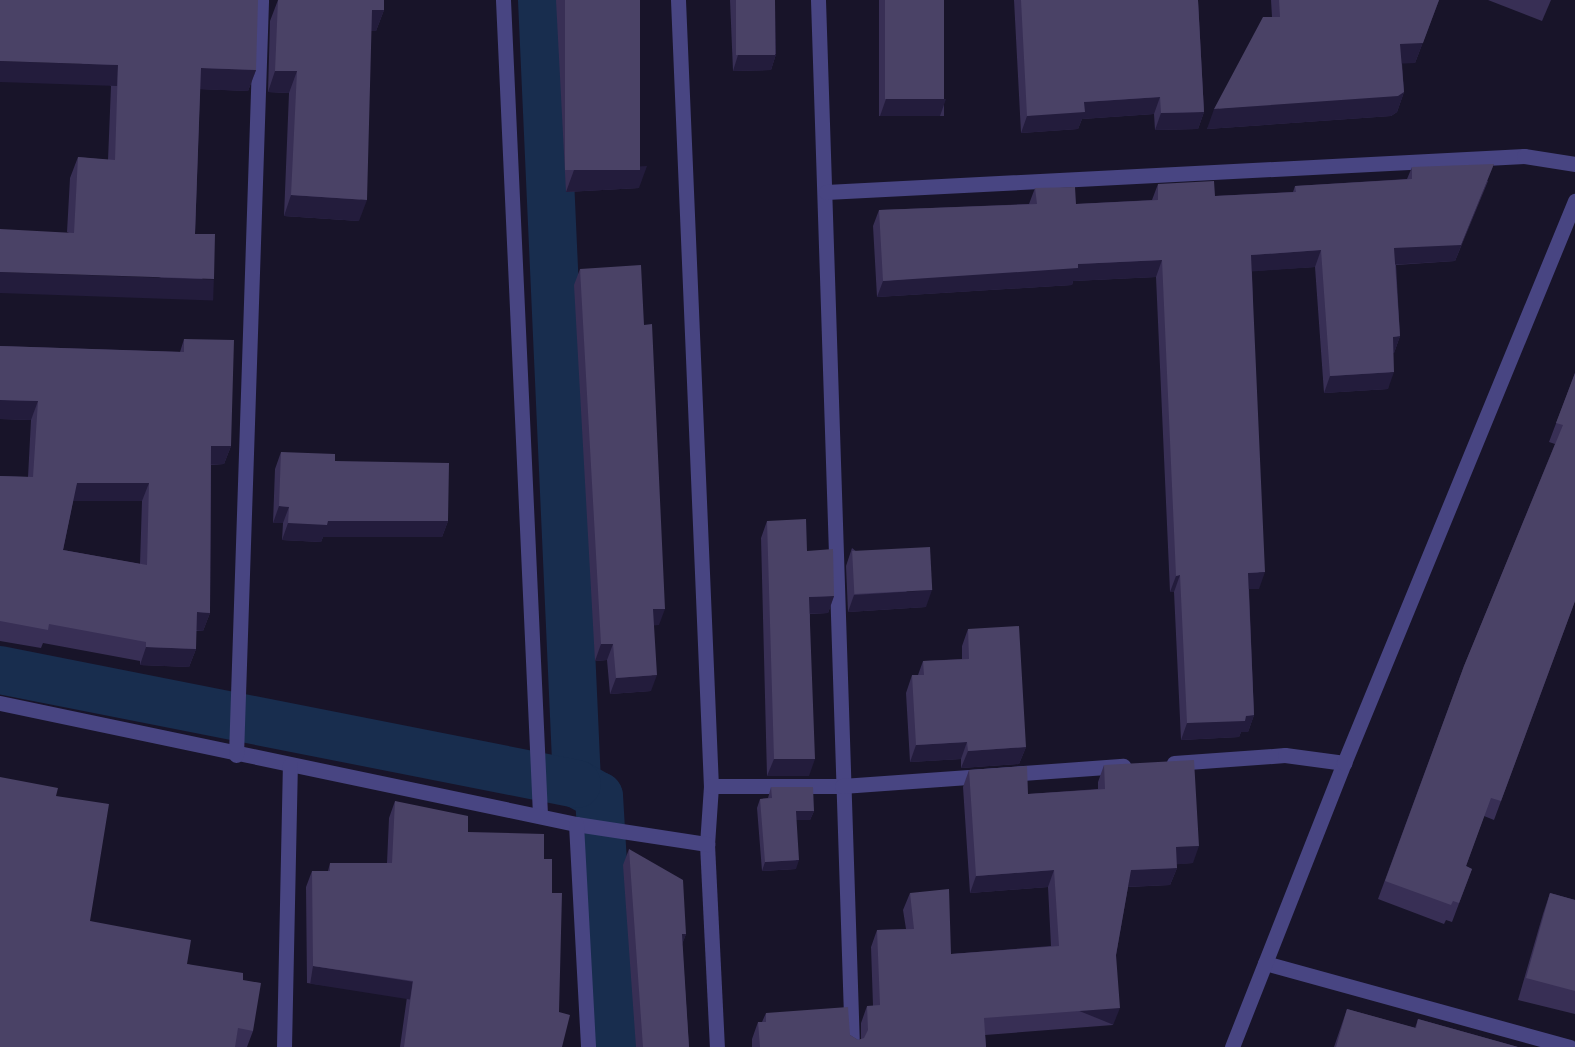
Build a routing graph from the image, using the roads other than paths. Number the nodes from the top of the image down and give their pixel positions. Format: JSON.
{"nodes":[{"id":1,"x":261,"y":0,"type":"edge"},
{"id":2,"x":502,"y":0,"type":"edge"},
{"id":3,"x":678,"y":0,"type":"edge"},
{"id":4,"x":818,"y":0,"type":"edge"},
{"id":5,"x":1575,"y":164,"type":"edge"},
{"id":6,"x":826,"y":192,"type":"junction"},
{"id":7,"x":1575,"y":201,"type":"edge"},
{"id":8,"x":1569,"y":241,"type":"edge"},
{"id":9,"x":0,"y":703,"type":"edge"},
{"id":10,"x":236,"y":755,"type":"junction"},
{"id":11,"x":1344,"y":763,"type":"junction"},
{"id":12,"x":290,"y":765,"type":"junction"},
{"id":13,"x":711,"y":786,"type":"junction"},
{"id":14,"x":843,"y":786,"type":"junction"},
{"id":15,"x":540,"y":815,"type":"junction"},
{"id":16,"x":576,"y":824,"type":"junction"},
{"id":17,"x":707,"y":844,"type":"junction"},
{"id":18,"x":1265,"y":963,"type":"junction"},
{"id":19,"x":284,"y":1047,"type":"edge"},
{"id":20,"x":588,"y":1047,"type":"edge"},
{"id":21,"x":717,"y":1047,"type":"edge"},
{"id":22,"x":852,"y":1047,"type":"edge"},
{"id":23,"x":1232,"y":1047,"type":"edge"},
{"id":24,"x":1570,"y":1047,"type":"edge"}],
"edges":[{"from":1,"to":10,"type":"street"},
{"from":2,"to":15,"type":"street"},
{"from":3,"to":13,"type":"street"},
{"from":4,"to":6,"type":"street"},
{"from":5,"to":6,"type":"street"},
{"from":6,"to":14,"type":"street"},
{"from":7,"to":8,"type":"street"},
{"from":8,"to":11,"type":"street"},
{"from":9,"to":10,"type":"street"},
{"from":10,"to":12,"type":"street"},
{"from":11,"to":14,"type":"street"},
{"from":11,"to":18,"type":"street"},
{"from":12,"to":15,"type":"street"},
{"from":12,"to":19,"type":"street"},
{"from":13,"to":14,"type":"street"},
{"from":13,"to":17,"type":"street"},
{"from":14,"to":22,"type":"street"},
{"from":15,"to":16,"type":"street"},
{"from":16,"to":17,"type":"street"},
{"from":16,"to":20,"type":"street"},
{"from":17,"to":21,"type":"street"},
{"from":18,"to":23,"type":"street"},
{"from":18,"to":24,"type":"street"}]}
